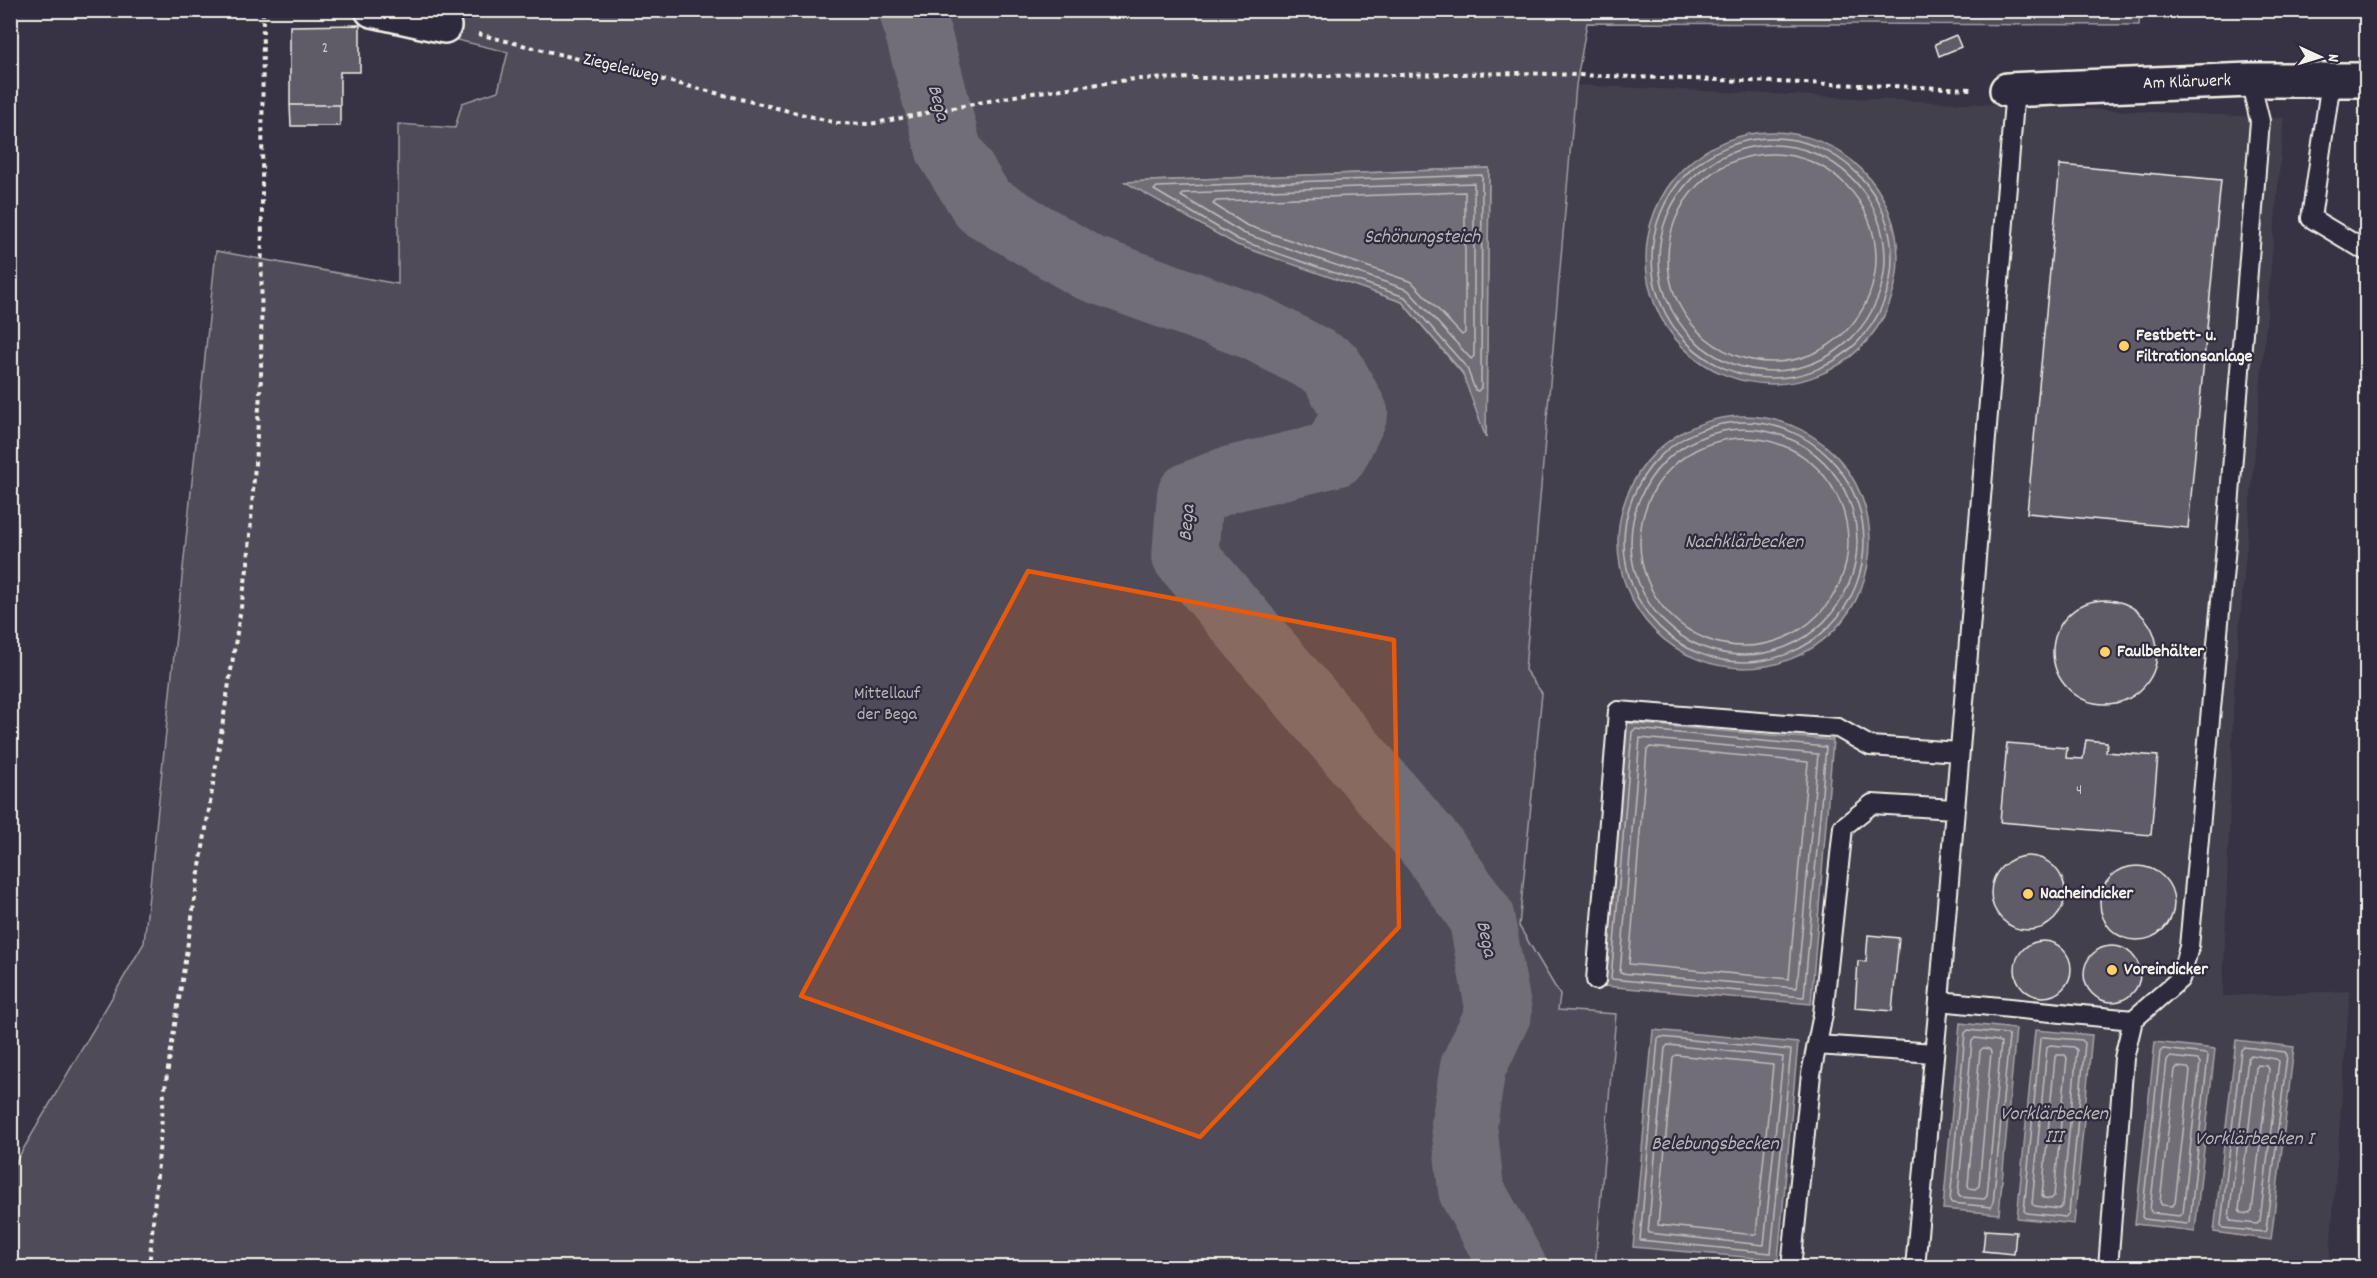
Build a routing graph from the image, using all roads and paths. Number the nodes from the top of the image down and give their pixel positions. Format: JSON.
{"nodes":[{"id":1,"x":263,"y":10,"type":"edge"},
{"id":2,"x":372,"y":10,"type":"edge"},
{"id":3,"x":444,"y":26,"type":"joint"},
{"id":4,"x":2250,"y":80,"type":"junction"},
{"id":5,"x":2367,"y":80,"type":"edge"},
{"id":6,"x":2331,"y":81,"type":"junction"},
{"id":7,"x":2011,"y":90,"type":"junction"},
{"id":8,"x":2367,"y":251,"type":"edge"},
{"id":9,"x":1959,"y":752,"type":"junction"},
{"id":10,"x":1954,"y":809,"type":"junction"},
{"id":11,"x":1596,"y":980,"type":"dead end"},
{"id":12,"x":1939,"y":1001,"type":"junction"},
{"id":13,"x":2133,"y":1020,"type":"junction"},
{"id":14,"x":1817,"y":1045,"type":"junction"},
{"id":15,"x":1934,"y":1053,"type":"junction"},
{"id":16,"x":149,"y":1268,"type":"edge"},
{"id":17,"x":1791,"y":1268,"type":"edge"},
{"id":18,"x":1915,"y":1268,"type":"edge"},
{"id":19,"x":2108,"y":1268,"type":"edge"}],
"edges":[{"from":1,"to":16,"type":"path"},
{"from":2,"to":3,"type":"street"},
{"from":3,"to":7,"type":"path","name":"Ziegeleiweg"},
{"from":4,"to":6,"type":"street","name":"Am Klärwerk"},
{"from":4,"to":7,"type":"street","name":"Am Klärwerk"},
{"from":4,"to":13,"type":"lane"},
{"from":5,"to":6,"type":"street","name":"Am Klärwerk"},
{"from":6,"to":8,"type":"lane"},
{"from":7,"to":9,"type":"lane"},
{"from":9,"to":10,"type":"lane"},
{"from":9,"to":11,"type":"lane"},
{"from":10,"to":12,"type":"lane"},
{"from":10,"to":14,"type":"lane"},
{"from":12,"to":13,"type":"lane"},
{"from":12,"to":15,"type":"lane"},
{"from":13,"to":19,"type":"lane"},
{"from":14,"to":15,"type":"lane"},
{"from":14,"to":17,"type":"lane"},
{"from":15,"to":18,"type":"lane"}]}
